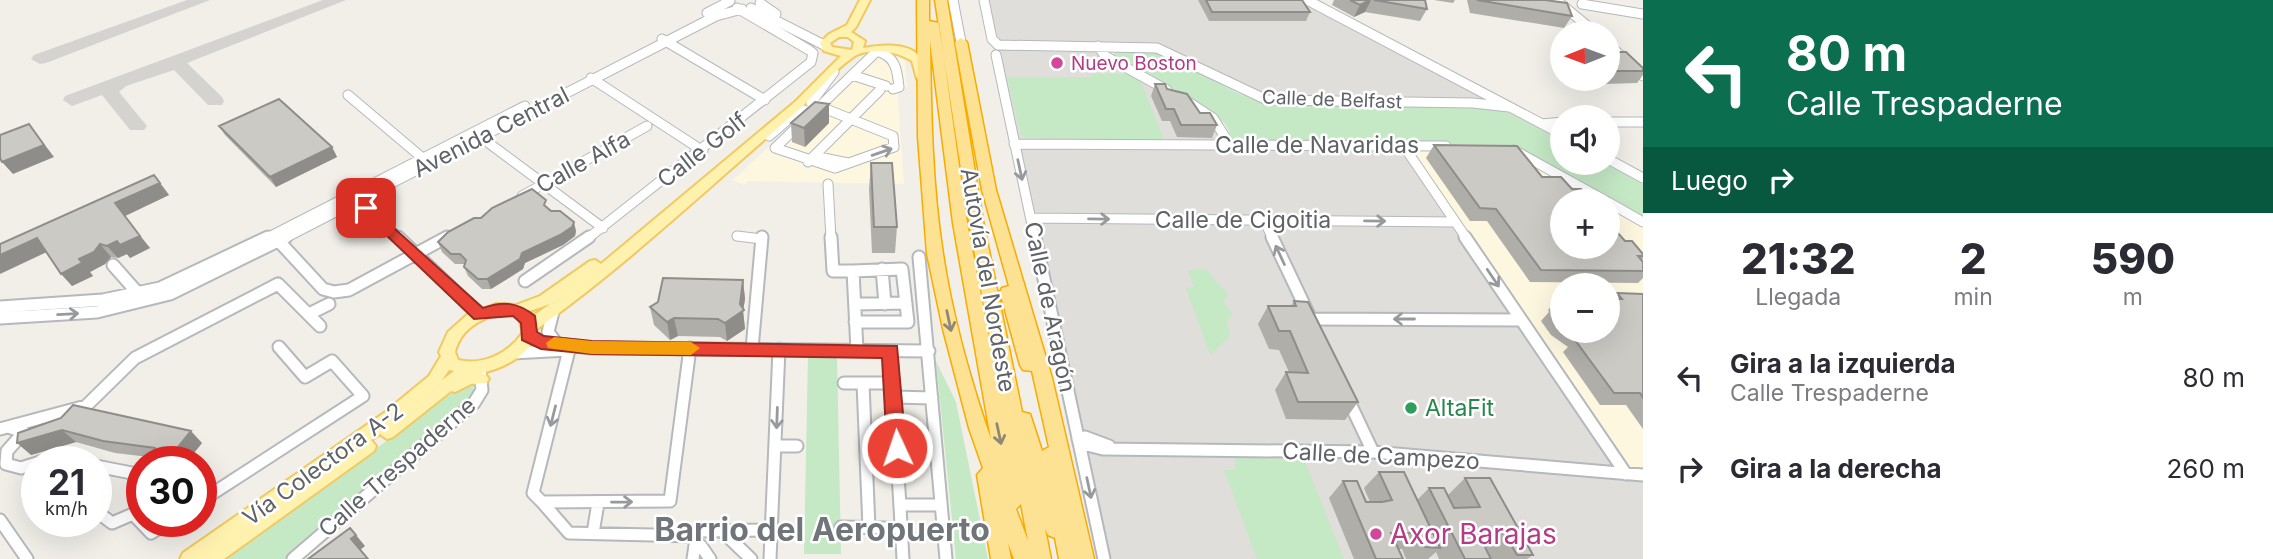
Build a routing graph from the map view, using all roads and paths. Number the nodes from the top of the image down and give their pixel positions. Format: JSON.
{"nodes":[{"id":1,"x":730,"y":0,"type":"edge"},
{"id":2,"x":864,"y":0,"type":"edge"},
{"id":3,"x":873,"y":0,"type":"edge"},
{"id":4,"x":926,"y":0,"type":"edge"},
{"id":5,"x":942,"y":0,"type":"edge"},
{"id":6,"x":953,"y":0,"type":"edge"},
{"id":7,"x":984,"y":0,"type":"edge"},
{"id":8,"x":1307,"y":0,"type":"edge"},
{"id":9,"x":761,"y":1,"type":"edge"},
{"id":10,"x":1559,"y":2,"type":"edge"},
{"id":11,"x":1578,"y":7,"type":"edge"},
{"id":12,"x":744,"y":10,"type":"junction"},
{"id":13,"x":1643,"y":13,"type":"edge"},
{"id":14,"x":842,"y":33,"type":"junction"},
{"id":15,"x":856,"y":36,"type":"junction"},
{"id":16,"x":663,"y":39,"type":"junction"},
{"id":17,"x":961,"y":42,"type":"junction"},
{"id":18,"x":829,"y":45,"type":"junction"},
{"id":19,"x":1098,"y":46,"type":"junction"},
{"id":20,"x":853,"y":51,"type":"junction"},
{"id":21,"x":996,"y":55,"type":"dead end"},
{"id":22,"x":1620,"y":55,"type":"edge"},
{"id":23,"x":834,"y":72,"type":"junction"},
{"id":24,"x":852,"y":75,"type":"junction"},
{"id":25,"x":1643,"y":76,"type":"edge"},
{"id":26,"x":590,"y":77,"type":"junction"},
{"id":27,"x":1477,"y":90,"type":"junction"},
{"id":28,"x":884,"y":91,"type":"junction"},
{"id":29,"x":348,"y":95,"type":"dead end"},
{"id":30,"x":765,"y":100,"type":"junction"},
{"id":31,"x":1473,"y":103,"type":"junction"},
{"id":32,"x":1509,"y":107,"type":"junction"},
{"id":33,"x":816,"y":109,"type":"junction"},
{"id":34,"x":925,"y":117,"type":"junction"},
{"id":35,"x":849,"y":122,"type":"junction"},
{"id":36,"x":1620,"y":122,"type":"edge"},
{"id":37,"x":1643,"y":122,"type":"edge"},
{"id":38,"x":1550,"y":123,"type":"edge"},
{"id":39,"x":1542,"y":124,"type":"junction"},
{"id":40,"x":647,"y":126,"type":"dead end"},
{"id":41,"x":1550,"y":128,"type":"edge"},
{"id":42,"x":490,"y":144,"type":"dead end"},
{"id":43,"x":1014,"y":144,"type":"junction"},
{"id":44,"x":1230,"y":145,"type":"junction"},
{"id":45,"x":1403,"y":145,"type":"junction"},
{"id":46,"x":1455,"y":146,"type":"edge"},
{"id":47,"x":1505,"y":148,"type":"edge"},
{"id":48,"x":703,"y":151,"type":"junction"},
{"id":49,"x":817,"y":156,"type":"junction"},
{"id":50,"x":426,"y":161,"type":"junction"},
{"id":51,"x":850,"y":163,"type":"junction"},
{"id":52,"x":1620,"y":166,"type":"edge"},
{"id":53,"x":1643,"y":178,"type":"edge"},
{"id":54,"x":543,"y":184,"type":"junction"},
{"id":55,"x":828,"y":184,"type":"dead end"},
{"id":56,"x":1584,"y":189,"type":"edge"},
{"id":57,"x":687,"y":200,"type":"junction"},
{"id":58,"x":506,"y":205,"type":"edge"},
{"id":59,"x":366,"y":208,"type":"dead end"},
{"id":60,"x":1620,"y":209,"type":"edge"},
{"id":61,"x":1031,"y":218,"type":"junction"},
{"id":62,"x":1264,"y":220,"type":"junction"},
{"id":63,"x":1455,"y":222,"type":"junction"},
{"id":64,"x":1643,"y":222,"type":"edge"},
{"id":65,"x":603,"y":228,"type":"junction"},
{"id":66,"x":457,"y":232,"type":"edge"},
{"id":67,"x":737,"y":236,"type":"dead end"},
{"id":68,"x":276,"y":238,"type":"junction"},
{"id":69,"x":416,"y":254,"type":"junction"},
{"id":70,"x":919,"y":257,"type":"dead end"},
{"id":71,"x":113,"y":265,"type":"dead end"},
{"id":72,"x":882,"y":269,"type":"junction"},
{"id":73,"x":853,"y":271,"type":"junction"},
{"id":74,"x":585,"y":273,"type":"junction"},
{"id":75,"x":525,"y":281,"type":"dead end"},
{"id":76,"x":136,"y":291,"type":"dead end"},
{"id":77,"x":906,"y":303,"type":"junction"},
{"id":78,"x":329,"y":304,"type":"dead end"},
{"id":79,"x":855,"y":304,"type":"junction"},
{"id":80,"x":885,"y":304,"type":"junction"},
{"id":81,"x":0,"y":307,"type":"edge"},
{"id":82,"x":554,"y":308,"type":"junction"},
{"id":83,"x":517,"y":310,"type":"junction"},
{"id":84,"x":476,"y":311,"type":"junction"},
{"id":85,"x":309,"y":314,"type":"junction"},
{"id":86,"x":0,"y":318,"type":"edge"},
{"id":87,"x":1521,"y":320,"type":"junction"},
{"id":88,"x":855,"y":323,"type":"junction"},
{"id":89,"x":320,"y":326,"type":"dead end"},
{"id":90,"x":529,"y":331,"type":"junction"},
{"id":91,"x":557,"y":344,"type":"junction"},
{"id":92,"x":279,"y":346,"type":"dead end"},
{"id":93,"x":592,"y":348,"type":"junction"},
{"id":94,"x":690,"y":348,"type":"junction"},
{"id":95,"x":752,"y":349,"type":"junction"},
{"id":96,"x":779,"y":349,"type":"junction"},
{"id":97,"x":569,"y":350,"type":"junction"},
{"id":98,"x":857,"y":350,"type":"junction"},
{"id":99,"x":891,"y":351,"type":"junction"},
{"id":100,"x":929,"y":351,"type":"junction"},
{"id":101,"x":512,"y":354,"type":"junction"},
{"id":102,"x":448,"y":358,"type":"junction"},
{"id":103,"x":1003,"y":360,"type":"junction"},
{"id":104,"x":476,"y":371,"type":"junction"},
{"id":105,"x":844,"y":383,"type":"dead end"},
{"id":106,"x":863,"y":383,"type":"junction"},
{"id":107,"x":893,"y":383,"type":"junction"},
{"id":108,"x":1342,"y":385,"type":"edge"},
{"id":109,"x":894,"y":397,"type":"junction"},
{"id":110,"x":932,"y":398,"type":"junction"},
{"id":111,"x":4,"y":428,"type":"edge"},
{"id":112,"x":978,"y":428,"type":"junction"},
{"id":113,"x":1079,"y":441,"type":"junction"},
{"id":114,"x":775,"y":446,"type":"junction"},
{"id":115,"x":797,"y":446,"type":"dead end"},
{"id":116,"x":897,"y":448,"type":"junction"},
{"id":117,"x":935,"y":448,"type":"junction"},
{"id":118,"x":1373,"y":452,"type":"junction"},
{"id":119,"x":21,"y":468,"type":"edge"},
{"id":120,"x":1626,"y":474,"type":"junction"},
{"id":121,"x":1643,"y":475,"type":"edge"},
{"id":122,"x":217,"y":491,"type":"edge"},
{"id":123,"x":538,"y":498,"type":"junction"},
{"id":124,"x":598,"y":502,"type":"junction"},
{"id":125,"x":900,"y":505,"type":"junction"},
{"id":126,"x":936,"y":505,"type":"dead end"},
{"id":127,"x":0,"y":520,"type":"edge"},
{"id":128,"x":841,"y":527,"type":"dead end"},
{"id":129,"x":901,"y":527,"type":"junction"},
{"id":130,"x":869,"y":528,"type":"junction"},
{"id":131,"x":771,"y":530,"type":"junction"},
{"id":132,"x":697,"y":531,"type":"junction"},
{"id":133,"x":722,"y":531,"type":"junction"},
{"id":134,"x":593,"y":533,"type":"junction"},
{"id":135,"x":701,"y":546,"type":"dead end"},
{"id":136,"x":1029,"y":557,"type":"edge"},
{"id":137,"x":27,"y":559,"type":"edge"},
{"id":138,"x":189,"y":559,"type":"edge"},
{"id":139,"x":209,"y":559,"type":"edge"},
{"id":140,"x":293,"y":559,"type":"edge"},
{"id":141,"x":694,"y":559,"type":"edge"},
{"id":142,"x":710,"y":559,"type":"edge"},
{"id":143,"x":751,"y":559,"type":"edge"},
{"id":144,"x":770,"y":559,"type":"edge"},
{"id":145,"x":902,"y":559,"type":"edge"},
{"id":146,"x":946,"y":559,"type":"edge"},
{"id":147,"x":1001,"y":559,"type":"edge"},
{"id":148,"x":1062,"y":559,"type":"edge"},
{"id":149,"x":1069,"y":559,"type":"edge"},
{"id":150,"x":1084,"y":559,"type":"edge"},
{"id":151,"x":1104,"y":559,"type":"edge"}],
"edges":[{"from":1,"to":12,"type":"street"},
{"from":1,"to":16,"type":"street","name":"Avenida Central"},
{"from":2,"to":14,"type":"main road"},
{"from":3,"to":15,"type":"main road"},
{"from":4,"to":34,"type":"highway"},
{"from":4,"to":136,"type":"highway","name":"Autovía del Nordeste","one_way":true},
{"from":5,"to":103,"type":"highway","name":"Autovía del Nordeste"},
{"from":6,"to":17,"type":"street"},
{"from":7,"to":19,"type":"street","name":"Calle de Belfast"},
{"from":8,"to":27,"type":"street"},
{"from":9,"to":12,"type":"street","name":"Avenida Central"},
{"from":9,"to":18,"type":"street"},
{"from":10,"to":11,"type":"street"},
{"from":11,"to":13,"type":"street"},
{"from":12,"to":16,"type":"street","name":"Avenida Central"},
{"from":12,"to":18,"type":"street"},
{"from":12,"to":30,"type":"street","name":"Calle Golf"},
{"from":14,"to":15,"type":"main road"},
{"from":14,"to":18,"type":"main road"},
{"from":15,"to":20,"type":"main road"},
{"from":16,"to":26,"type":"street","name":"Avenida Central"},
{"from":16,"to":30,"type":"street"},
{"from":17,"to":149,"type":"highway"},
{"from":17,"to":150,"type":"highway"},
{"from":18,"to":20,"type":"main road"},
{"from":18,"to":74,"type":"main road"},
{"from":19,"to":31,"type":"street","name":"Calle de Belfast"},
{"from":19,"to":44,"type":"street"},
{"from":20,"to":23,"type":"main road"},
{"from":20,"to":34,"type":"main road"},
{"from":21,"to":43,"type":"street","name":"Calle de Aragón"},
{"from":22,"to":25,"type":"street"},
{"from":23,"to":33,"type":"street"},
{"from":23,"to":57,"type":"main road"},
{"from":24,"to":28,"type":"street"},
{"from":24,"to":28,"type":"street"},
{"from":24,"to":33,"type":"street"},
{"from":26,"to":48,"type":"street"},
{"from":26,"to":50,"type":"street","name":"Avenida Central"},
{"from":27,"to":31,"type":"street"},
{"from":27,"to":32,"type":"street"},
{"from":28,"to":35,"type":"street"},
{"from":29,"to":50,"type":"street"},
{"from":30,"to":48,"type":"street","name":"Calle Golf"},
{"from":31,"to":32,"type":"street","name":"Calle de Belfast"},
{"from":32,"to":39,"type":"street"},
{"from":33,"to":35,"type":"street"},
{"from":33,"to":49,"type":"street"},
{"from":33,"to":57,"type":"street"},
{"from":34,"to":112,"type":"highway","one_way":true},
{"from":35,"to":49,"type":"street"},
{"from":51,"to":35,"type":"street","one_way":true},
{"from":36,"to":37,"type":"street"},
{"from":38,"to":39,"type":"street"},
{"from":39,"to":41,"type":"street"},
{"from":40,"to":54,"type":"street","name":"Calle Alfa"},
{"from":42,"to":54,"type":"street"},
{"from":43,"to":44,"type":"street","name":"Calle de Navaridas"},
{"from":43,"to":61,"type":"street","name":"Calle de Aragón","one_way":true},
{"from":44,"to":45,"type":"street","name":"Calle de Navaridas"},
{"from":45,"to":46,"type":"street","name":"Calle de Navaridas"},
{"from":45,"to":63,"type":"street"},
{"from":47,"to":56,"type":"street"},
{"from":48,"to":65,"type":"street","name":"Calle Golf"},
{"from":49,"to":51,"type":"street"},
{"from":49,"to":51,"type":"street"},
{"from":50,"to":68,"type":"street","name":"Avenida Central"},
{"from":52,"to":53,"type":"street"},
{"from":54,"to":58,"type":"street","name":"Calle Alfa"},
{"from":54,"to":65,"type":"street"},
{"from":55,"to":73,"type":"street"},
{"from":57,"to":82,"type":"main road"},
{"from":59,"to":69,"type":"street"},
{"from":60,"to":64,"type":"street"},
{"from":61,"to":62,"type":"street","name":"Calle de Cigoitia","one_way":true},
{"from":61,"to":113,"type":"street","name":"Calle de Aragón"},
{"from":62,"to":63,"type":"street","name":"Calle de Cigoitia","one_way":true},
{"from":87,"to":62,"type":"street","one_way":true},
{"from":63,"to":87,"type":"street","one_way":true},
{"from":65,"to":75,"type":"street","name":"Calle Golf"},
{"from":66,"to":69,"type":"street"},
{"from":67,"to":95,"type":"street"},
{"from":68,"to":69,"type":"street"},
{"from":68,"to":81,"type":"street","name":"Avenida Central"},
{"from":86,"to":68,"type":"street","name":"Avenida Central","one_way":true},
{"from":69,"to":84,"type":"street"},
{"from":70,"to":100,"type":"street"},
{"from":71,"to":76,"type":"street"},
{"from":72,"to":73,"type":"street"},
{"from":72,"to":77,"type":"street"},
{"from":72,"to":80,"type":"street"},
{"from":73,"to":79,"type":"street"},
{"from":74,"to":83,"type":"main road"},
{"from":74,"to":84,"type":"main road"},
{"from":77,"to":80,"type":"street"},
{"from":77,"to":88,"type":"street"},
{"from":78,"to":85,"type":"street"},
{"from":79,"to":80,"type":"street"},
{"from":79,"to":88,"type":"street"},
{"from":82,"to":90,"type":"main road"},
{"from":82,"to":91,"type":"street"},
{"from":83,"to":84,"type":"main road"},
{"from":83,"to":90,"type":"main road"},
{"from":84,"to":102,"type":"main road"},
{"from":85,"to":89,"type":"street"},
{"from":85,"to":111,"type":"street"},
{"from":87,"to":120,"type":"street"},
{"from":88,"to":98,"type":"street"},
{"from":90,"to":91,"type":"street"},
{"from":90,"to":101,"type":"main road"},
{"from":91,"to":93,"type":"street"},
{"from":92,"to":122,"type":"street"},
{"from":93,"to":94,"type":"street"},
{"from":93,"to":97,"type":"street"},
{"from":94,"to":95,"type":"street"},
{"from":124,"to":94,"type":"street","one_way":true},
{"from":95,"to":96,"type":"street"},
{"from":96,"to":98,"type":"street"},
{"from":96,"to":114,"type":"street","one_way":true},
{"from":97,"to":101,"type":"street"},
{"from":97,"to":123,"type":"street","one_way":true},
{"from":98,"to":99,"type":"street"},
{"from":99,"to":100,"type":"street"},
{"from":99,"to":107,"type":"street"},
{"from":100,"to":110,"type":"street"},
{"from":101,"to":104,"type":"main road"},
{"from":102,"to":104,"type":"main road"},
{"from":102,"to":138,"type":"main road","name":"Vía Colectora A-2"},
{"from":103,"to":136,"type":"highway","name":"Autovía del Nordeste"},
{"from":103,"to":148,"type":"highway"},
{"from":104,"to":139,"type":"main road","name":"Vía Colectora A-2"},
{"from":104,"to":140,"type":"street","name":"Calle Trespaderne"},
{"from":105,"to":106,"type":"street"},
{"from":106,"to":107,"type":"street"},
{"from":106,"to":130,"type":"street"},
{"from":107,"to":109,"type":"street"},
{"from":108,"to":118,"type":"street"},
{"from":109,"to":110,"type":"street"},
{"from":109,"to":116,"type":"street"},
{"from":110,"to":117,"type":"street"},
{"from":111,"to":119,"type":"street"},
{"from":112,"to":136,"type":"highway"},
{"from":112,"to":147,"type":"highway"},
{"from":113,"to":118,"type":"street","name":"Calle de Campezo"},
{"from":113,"to":151,"type":"street","name":"Calle de Aragón","one_way":true},
{"from":114,"to":115,"type":"street"},
{"from":114,"to":131,"type":"street"},
{"from":116,"to":117,"type":"street"},
{"from":116,"to":125,"type":"street"},
{"from":117,"to":146,"type":"street"},
{"from":118,"to":120,"type":"street","name":"Calle de Campezo"},
{"from":120,"to":121,"type":"street","name":"Calle de Campezo"},
{"from":123,"to":124,"type":"street"},
{"from":123,"to":134,"type":"street"},
{"from":124,"to":134,"type":"street"},
{"from":125,"to":126,"type":"street"},
{"from":125,"to":129,"type":"street"},
{"from":127,"to":137,"type":"street"},
{"from":128,"to":130,"type":"street"},
{"from":129,"to":130,"type":"street"},
{"from":129,"to":145,"type":"street"},
{"from":131,"to":133,"type":"street"},
{"from":131,"to":144,"type":"street"},
{"from":132,"to":133,"type":"street"},
{"from":132,"to":134,"type":"street"},
{"from":132,"to":141,"type":"street"},
{"from":133,"to":143,"type":"street"},
{"from":135,"to":142,"type":"street"}]}
